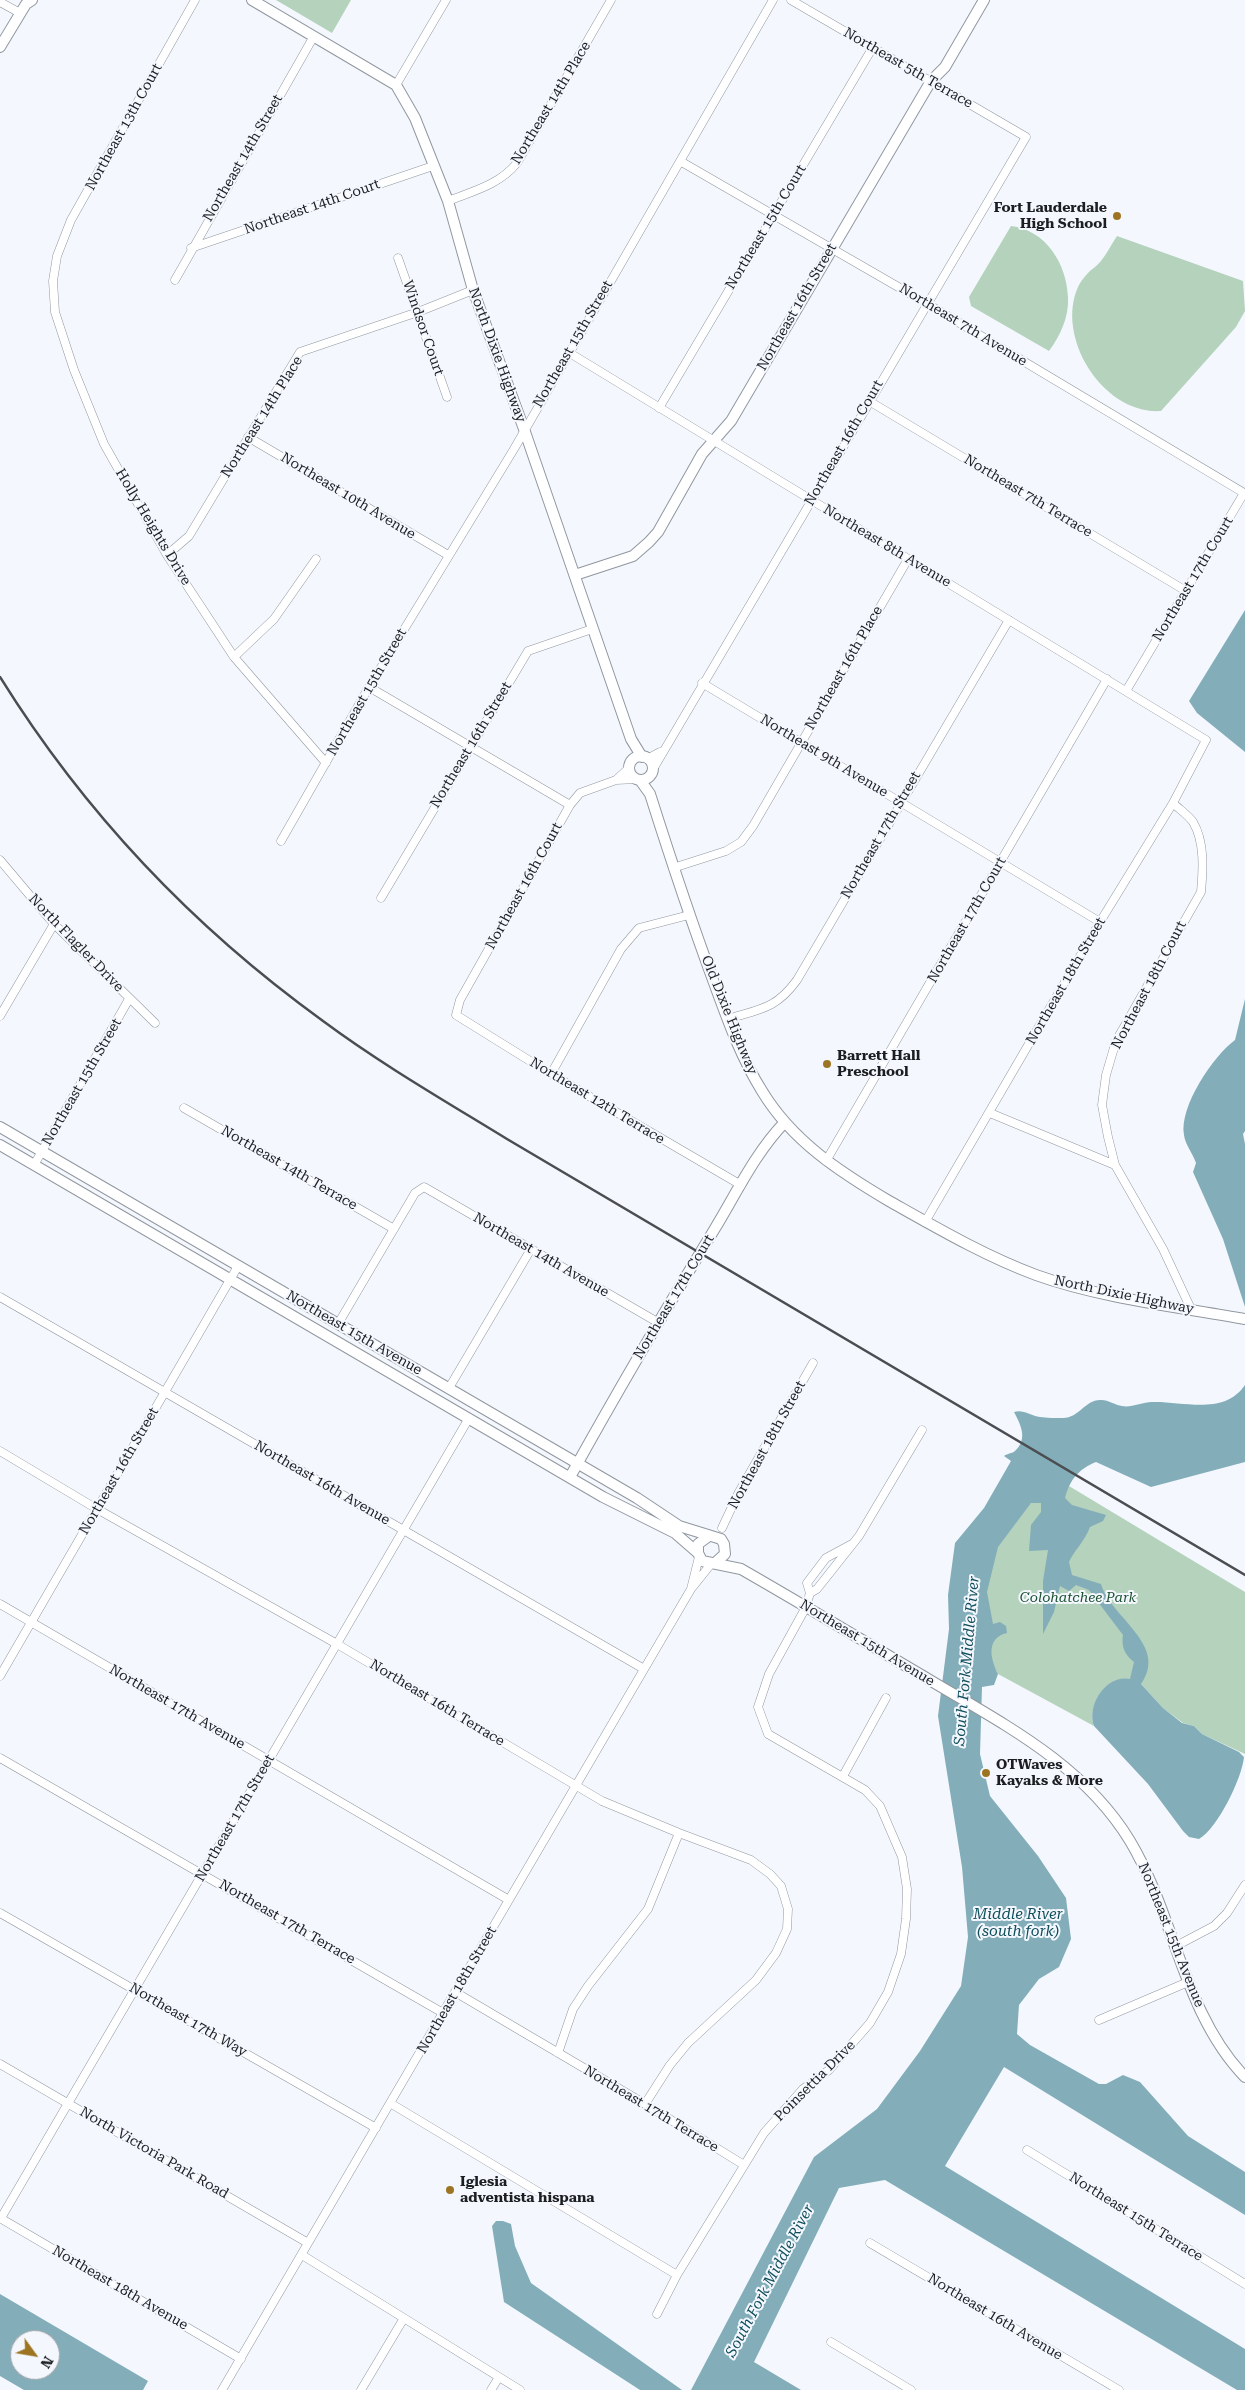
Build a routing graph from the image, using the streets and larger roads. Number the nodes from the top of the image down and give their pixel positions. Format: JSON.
{"nodes":[{"id":1,"x":195,"y":0,"type":"edge"},
{"id":2,"x":252,"y":0,"type":"edge"},
{"id":3,"x":446,"y":0,"type":"edge"},
{"id":4,"x":611,"y":0,"type":"edge"},
{"id":5,"x":773,"y":0,"type":"edge"},
{"id":6,"x":790,"y":0,"type":"edge"},
{"id":7,"x":984,"y":0,"type":"edge"},
{"id":8,"x":0,"y":2,"type":"edge"},
{"id":9,"x":26,"y":4,"type":"edge"},
{"id":10,"x":314,"y":36,"type":"junction"},
{"id":11,"x":0,"y":47,"type":"edge"},
{"id":12,"x":873,"y":47,"type":"junction"},
{"id":13,"x":931,"y":81,"type":"junction"},
{"id":14,"x":396,"y":85,"type":"junction"},
{"id":15,"x":1026,"y":137,"type":"joint"},
{"id":16,"x":680,"y":161,"type":"junction"},
{"id":17,"x":433,"y":166,"type":"junction"},
{"id":18,"x":448,"y":201,"type":"junction"},
{"id":19,"x":774,"y":214,"type":"junction"},
{"id":20,"x":191,"y":248,"type":"junction"},
{"id":21,"x":831,"y":248,"type":"junction"},
{"id":22,"x":58,"y":256,"type":"joint"},
{"id":23,"x":398,"y":258,"type":"dead end"},
{"id":24,"x":175,"y":280,"type":"dead end"},
{"id":25,"x":473,"y":290,"type":"junction"},
{"id":26,"x":926,"y":303,"type":"junction"},
{"id":27,"x":418,"y":312,"type":"junction"},
{"id":28,"x":568,"y":352,"type":"junction"},
{"id":29,"x":447,"y":397,"type":"dead end"},
{"id":30,"x":869,"y":400,"type":"junction"},
{"id":31,"x":659,"y":408,"type":"junction"},
{"id":32,"x":524,"y":429,"type":"junction"},
{"id":33,"x":248,"y":437,"type":"junction"},
{"id":34,"x":714,"y":441,"type":"junction"},
{"id":35,"x":1244,"y":493,"type":"edge"},
{"id":36,"x":811,"y":500,"type":"junction"},
{"id":37,"x":167,"y":555,"type":"junction"},
{"id":38,"x":448,"y":555,"type":"junction"},
{"id":39,"x":316,"y":559,"type":"dead end"},
{"id":40,"x":908,"y":559,"type":"junction"},
{"id":41,"x":575,"y":575,"type":"junction"},
{"id":42,"x":1186,"y":591,"type":"junction"},
{"id":43,"x":1009,"y":620,"type":"junction"},
{"id":44,"x":592,"y":629,"type":"junction"},
{"id":45,"x":234,"y":657,"type":"junction"},
{"id":46,"x":1107,"y":679,"type":"junction"},
{"id":47,"x":702,"y":683,"type":"junction"},
{"id":48,"x":369,"y":687,"type":"junction"},
{"id":49,"x":1126,"y":691,"type":"junction"},
{"id":50,"x":631,"y":739,"type":"junction"},
{"id":51,"x":1206,"y":740,"type":"joint"},
{"id":52,"x":801,"y":742,"type":"junction"},
{"id":53,"x":469,"y":748,"type":"junction"},
{"id":54,"x":664,"y":749,"type":"junction"},
{"id":55,"x":644,"y":758,"type":"junction"},
{"id":56,"x":326,"y":763,"type":"junction"},
{"id":57,"x":630,"y":765,"type":"junction"},
{"id":58,"x":651,"y":773,"type":"junction"},
{"id":59,"x":616,"y":780,"type":"junction"},
{"id":60,"x":638,"y":780,"type":"junction"},
{"id":61,"x":650,"y":794,"type":"junction"},
{"id":62,"x":900,"y":802,"type":"junction"},
{"id":63,"x":1173,"y":802,"type":"junction"},
{"id":64,"x":570,"y":805,"type":"junction"},
{"id":65,"x":281,"y":842,"type":"dead end"},
{"id":66,"x":0,"y":860,"type":"edge"},
{"id":67,"x":1002,"y":861,"type":"junction"},
{"id":68,"x":673,"y":868,"type":"junction"},
{"id":69,"x":381,"y":898,"type":"dead end"},
{"id":70,"x":689,"y":915,"type":"junction"},
{"id":71,"x":1100,"y":922,"type":"junction"},
{"id":72,"x":54,"y":924,"type":"junction"},
{"id":73,"x":129,"y":999,"type":"junction"},
{"id":74,"x":456,"y":1015,"type":"joint"},
{"id":75,"x":0,"y":1016,"type":"edge"},
{"id":76,"x":728,"y":1019,"type":"junction"},
{"id":77,"x":156,"y":1022,"type":"dead end"},
{"id":78,"x":551,"y":1074,"type":"junction"},
{"id":79,"x":184,"y":1108,"type":"dead end"},
{"id":80,"x":990,"y":1113,"type":"junction"},
{"id":81,"x":785,"y":1122,"type":"junction"},
{"id":82,"x":0,"y":1127,"type":"edge"},
{"id":83,"x":0,"y":1145,"type":"edge"},
{"id":84,"x":42,"y":1152,"type":"junction"},
{"id":85,"x":826,"y":1161,"type":"junction"},
{"id":86,"x":34,"y":1164,"type":"junction"},
{"id":87,"x":1116,"y":1165,"type":"junction"},
{"id":88,"x":741,"y":1185,"type":"junction"},
{"id":89,"x":925,"y":1222,"type":"junction"},
{"id":90,"x":394,"y":1230,"type":"junction"},
{"id":91,"x":531,"y":1249,"type":"junction"},
{"id":92,"x":238,"y":1266,"type":"junction"},
{"id":93,"x":231,"y":1279,"type":"junction"},
{"id":94,"x":0,"y":1296,"type":"edge"},
{"id":95,"x":1191,"y":1309,"type":"junction"},
{"id":96,"x":1245,"y":1318,"type":"edge"},
{"id":97,"x":659,"y":1323,"type":"junction"},
{"id":98,"x":338,"y":1324,"type":"junction"},
{"id":99,"x":813,"y":1363,"type":"dead end"},
{"id":100,"x":449,"y":1388,"type":"junction"},
{"id":101,"x":165,"y":1392,"type":"junction"},
{"id":102,"x":469,"y":1418,"type":"junction"},
{"id":103,"x":922,"y":1430,"type":"dead end"},
{"id":104,"x":0,"y":1451,"type":"edge"},
{"id":105,"x":578,"y":1464,"type":"junction"},
{"id":106,"x":570,"y":1478,"type":"junction"},
{"id":107,"x":97,"y":1509,"type":"junction"},
{"id":108,"x":722,"y":1528,"type":"junction"},
{"id":109,"x":404,"y":1531,"type":"junction"},
{"id":110,"x":710,"y":1536,"type":"junction"},
{"id":111,"x":852,"y":1544,"type":"junction"},
{"id":112,"x":725,"y":1546,"type":"junction"},
{"id":113,"x":698,"y":1555,"type":"junction"},
{"id":114,"x":713,"y":1564,"type":"junction"},
{"id":115,"x":741,"y":1569,"type":"junction"},
{"id":116,"x":691,"y":1589,"type":"junction"},
{"id":117,"x":810,"y":1593,"type":"junction"},
{"id":118,"x":0,"y":1604,"type":"edge"},
{"id":119,"x":806,"y":1607,"type":"junction"},
{"id":120,"x":31,"y":1623,"type":"junction"},
{"id":121,"x":337,"y":1644,"type":"junction"},
{"id":122,"x":644,"y":1670,"type":"junction"},
{"id":123,"x":0,"y":1676,"type":"edge"},
{"id":124,"x":886,"y":1698,"type":"dead end"},
{"id":125,"x":0,"y":1758,"type":"edge"},
{"id":126,"x":268,"y":1759,"type":"junction"},
{"id":127,"x":843,"y":1776,"type":"junction"},
{"id":128,"x":576,"y":1785,"type":"junction"},
{"id":129,"x":679,"y":1833,"type":"junction"},
{"id":130,"x":203,"y":1874,"type":"junction"},
{"id":131,"x":1245,"y":1884,"type":"edge"},
{"id":132,"x":509,"y":1900,"type":"junction"},
{"id":133,"x":0,"y":1913,"type":"edge"},
{"id":134,"x":1176,"y":1946,"type":"junction"},
{"id":135,"x":1188,"y":1982,"type":"junction"},
{"id":136,"x":135,"y":1990,"type":"junction"},
{"id":137,"x":455,"y":1992,"type":"junction"},
{"id":138,"x":443,"y":2013,"type":"junction"},
{"id":139,"x":1098,"y":2020,"type":"dead end"},
{"id":140,"x":558,"y":2053,"type":"junction"},
{"id":141,"x":0,"y":2064,"type":"edge"},
{"id":142,"x":1243,"y":2070,"type":"edge"},
{"id":143,"x":69,"y":2103,"type":"junction"},
{"id":144,"x":390,"y":2103,"type":"junction"},
{"id":145,"x":645,"y":2104,"type":"junction"},
{"id":146,"x":376,"y":2128,"type":"junction"},
{"id":147,"x":1027,"y":2150,"type":"dead end"},
{"id":148,"x":744,"y":2166,"type":"junction"},
{"id":149,"x":1,"y":2218,"type":"edge"},
{"id":150,"x":308,"y":2243,"type":"junction"},
{"id":151,"x":870,"y":2243,"type":"dead end"},
{"id":152,"x":302,"y":2255,"type":"junction"},
{"id":153,"x":677,"y":2275,"type":"junction"},
{"id":154,"x":1245,"y":2284,"type":"edge"},
{"id":155,"x":657,"y":2314,"type":"dead end"},
{"id":156,"x":404,"y":2318,"type":"junction"},
{"id":157,"x":831,"y":2342,"type":"dead end"},
{"id":158,"x":241,"y":2359,"type":"junction"},
{"id":159,"x":499,"y":2377,"type":"junction"},
{"id":160,"x":222,"y":2390,"type":"edge"},
{"id":161,"x":361,"y":2390,"type":"edge"},
{"id":162,"x":491,"y":2390,"type":"edge"},
{"id":163,"x":520,"y":2390,"type":"edge"},
{"id":164,"x":911,"y":2390,"type":"edge"},
{"id":165,"x":1119,"y":2390,"type":"edge"}],
"edges":[{"from":1,"to":22,"type":"street","name":"Northeast 13th Court"},
{"from":2,"to":10,"type":"street"},
{"from":3,"to":14,"type":"street"},
{"from":4,"to":18,"type":"street","name":"Northeast 14th Place"},
{"from":5,"to":16,"type":"street","name":"Northeast 15th Street"},
{"from":6,"to":12,"type":"street","name":"Northeast 5th Terrace"},
{"from":7,"to":13,"type":"street","name":"Northeast 16th Street"},
{"from":8,"to":9,"type":"street"},
{"from":9,"to":11,"type":"street"},
{"from":10,"to":14,"type":"street"},
{"from":10,"to":20,"type":"street","name":"Northeast 14th Street"},
{"from":12,"to":13,"type":"street","name":"Northeast 5th Terrace"},
{"from":12,"to":19,"type":"street","name":"Northeast 15th Court"},
{"from":13,"to":15,"type":"street","name":"Northeast 5th Terrace"},
{"from":13,"to":21,"type":"street","name":"Northeast 16th Street"},
{"from":14,"to":17,"type":"street","name":"North Dixie Highway"},
{"from":15,"to":26,"type":"street","name":"Northeast 16th Court"},
{"from":16,"to":19,"type":"street","name":"Northeast 7th Avenue"},
{"from":16,"to":28,"type":"street","name":"Northeast 15th Street"},
{"from":17,"to":18,"type":"street","name":"North Dixie Highway"},
{"from":17,"to":20,"type":"street","name":"Northeast 14th Court"},
{"from":18,"to":25,"type":"street","name":"North Dixie Highway"},
{"from":19,"to":21,"type":"street","name":"Northeast 7th Avenue"},
{"from":19,"to":31,"type":"street","name":"Northeast 15th Court"},
{"from":20,"to":24,"type":"street","name":"Northeast 14th Street"},
{"from":21,"to":26,"type":"street","name":"Northeast 7th Avenue"},
{"from":21,"to":34,"type":"street","name":"Northeast 16th Street"},
{"from":22,"to":37,"type":"street","name":"Holly Heights Drive"},
{"from":23,"to":27,"type":"street","name":"Windsor Court"},
{"from":25,"to":27,"type":"street","name":"Northeast 14th Place"},
{"from":25,"to":32,"type":"street","name":"North Dixie Highway"},
{"from":26,"to":30,"type":"street","name":"Northeast 16th Court"},
{"from":26,"to":35,"type":"street","name":"Northeast 7th Avenue"},
{"from":27,"to":29,"type":"street","name":"Windsor Court"},
{"from":27,"to":33,"type":"street","name":"Northeast 14th Place"},
{"from":28,"to":31,"type":"street","name":"Northeast 8th Avenue"},
{"from":28,"to":32,"type":"street","name":"Northeast 15th Street"},
{"from":30,"to":36,"type":"street","name":"Northeast 16th Court"},
{"from":30,"to":42,"type":"street","name":"Northeast 7th Terrace"},
{"from":31,"to":34,"type":"street","name":"Northeast 8th Avenue"},
{"from":32,"to":38,"type":"street","name":"Northeast 15th Street"},
{"from":32,"to":41,"type":"street","name":"North Dixie Highway"},
{"from":33,"to":37,"type":"street","name":"Northeast 14th Place"},
{"from":33,"to":38,"type":"street","name":"Northeast 10th Avenue"},
{"from":34,"to":36,"type":"street","name":"Northeast 8th Avenue"},
{"from":34,"to":41,"type":"street","name":"Northeast 16th Street"},
{"from":35,"to":42,"type":"street","name":"Northeast 17th Court"},
{"from":36,"to":40,"type":"street","name":"Northeast 8th Avenue"},
{"from":36,"to":47,"type":"street","name":"Northeast 16th Court"},
{"from":37,"to":45,"type":"street","name":"Holly Heights Drive"},
{"from":38,"to":48,"type":"street","name":"Northeast 15th Street"},
{"from":39,"to":45,"type":"street"},
{"from":40,"to":43,"type":"street","name":"Northeast 8th Avenue"},
{"from":40,"to":52,"type":"street","name":"Northeast 16th Place"},
{"from":41,"to":44,"type":"street","name":"North Dixie Highway"},
{"from":42,"to":49,"type":"street","name":"Northeast 17th Court"},
{"from":43,"to":46,"type":"street","name":"Northeast 8th Avenue"},
{"from":43,"to":62,"type":"street","name":"Northeast 17th Street"},
{"from":44,"to":50,"type":"street"},
{"from":44,"to":53,"type":"street","name":"Northeast 16th Street"},
{"from":45,"to":56,"type":"street","name":"Holly Heights Drive"},
{"from":46,"to":49,"type":"street","name":"Northeast 8th Avenue"},
{"from":46,"to":67,"type":"street","name":"Northeast 17th Court"},
{"from":47,"to":52,"type":"street","name":"Northeast 9th Avenue"},
{"from":47,"to":54,"type":"street","name":"Northeast 16th Court"},
{"from":48,"to":53,"type":"street"},
{"from":48,"to":56,"type":"street","name":"Northeast 15th Street"},
{"from":49,"to":51,"type":"street","name":"Northeast 8th Avenue"},
{"from":50,"to":55,"type":"street"},
{"from":50,"to":57,"type":"street"},
{"from":51,"to":63,"type":"street","name":"Northeast 18th Street"},
{"from":52,"to":62,"type":"street","name":"Northeast 9th Avenue"},
{"from":52,"to":68,"type":"street","name":"Northeast 16th Place"},
{"from":53,"to":64,"type":"street"},
{"from":53,"to":69,"type":"street","name":"Northeast 16th Street"},
{"from":54,"to":55,"type":"street","name":"Northeast 16th Court"},
{"from":54,"to":58,"type":"street","name":"Northeast 16th Court"},
{"from":55,"to":57,"type":"street"},
{"from":55,"to":58,"type":"street"},
{"from":56,"to":65,"type":"street","name":"Northeast 15th Street"},
{"from":57,"to":59,"type":"street","name":"Northeast 16th Court"},
{"from":57,"to":60,"type":"street"},
{"from":58,"to":60,"type":"street"},
{"from":58,"to":61,"type":"street","name":"Old Dixie Highway"},
{"from":59,"to":60,"type":"street","name":"Northeast 16th Court"},
{"from":59,"to":64,"type":"street","name":"Northeast 16th Court"},
{"from":60,"to":61,"type":"street","name":"Old Dixie Highway"},
{"from":61,"to":68,"type":"street","name":"Old Dixie Highway"},
{"from":62,"to":67,"type":"street","name":"Northeast 9th Avenue"},
{"from":62,"to":76,"type":"street","name":"Northeast 17th Street"},
{"from":63,"to":71,"type":"street","name":"Northeast 18th Street"},
{"from":63,"to":87,"type":"street","name":"Northeast 18th Court"},
{"from":64,"to":74,"type":"street","name":"Northeast 16th Court"},
{"from":66,"to":72,"type":"street","name":"North Flagler Drive"},
{"from":67,"to":71,"type":"street","name":"Northeast 9th Avenue"},
{"from":67,"to":85,"type":"street","name":"Northeast 17th Court"},
{"from":68,"to":70,"type":"street","name":"Old Dixie Highway"},
{"from":70,"to":76,"type":"street","name":"Old Dixie Highway"},
{"from":70,"to":78,"type":"street"},
{"from":71,"to":80,"type":"street","name":"Northeast 18th Street"},
{"from":72,"to":73,"type":"street","name":"North Flagler Drive"},
{"from":72,"to":75,"type":"street"},
{"from":73,"to":77,"type":"street","name":"North Flagler Drive"},
{"from":73,"to":84,"type":"street","name":"Northeast 15th Street"},
{"from":74,"to":78,"type":"street","name":"Northeast 12th Terrace"},
{"from":76,"to":81,"type":"street","name":"Old Dixie Highway"},
{"from":78,"to":88,"type":"street","name":"Northeast 12th Terrace"},
{"from":79,"to":90,"type":"street","name":"Northeast 14th Terrace"},
{"from":80,"to":87,"type":"street"},
{"from":80,"to":89,"type":"street","name":"Northeast 18th Street"},
{"from":81,"to":85,"type":"street","name":"Old Dixie Highway"},
{"from":81,"to":88,"type":"street","name":"Northeast 17th Court"},
{"from":82,"to":84,"type":"street","name":"Northeast 15th Avenue"},
{"from":83,"to":86,"type":"street","name":"Northeast 15th Avenue"},
{"from":84,"to":86,"type":"street","name":"Northeast 15th Street"},
{"from":84,"to":92,"type":"street","name":"Northeast 15th Avenue"},
{"from":85,"to":89,"type":"street","name":"Old Dixie Highway"},
{"from":86,"to":93,"type":"street","name":"Northeast 15th Avenue"},
{"from":87,"to":95,"type":"street","name":"Northeast 18th Court"},
{"from":88,"to":97,"type":"street","name":"Northeast 17th Court"},
{"from":89,"to":95,"type":"street","name":"North Dixie Highway"},
{"from":90,"to":91,"type":"street","name":"Northeast 14th Avenue"},
{"from":90,"to":98,"type":"street"},
{"from":91,"to":97,"type":"street","name":"Northeast 14th Avenue"},
{"from":91,"to":100,"type":"street"},
{"from":92,"to":93,"type":"street","name":"Northeast 16th Street"},
{"from":92,"to":98,"type":"street","name":"Northeast 15th Avenue"},
{"from":93,"to":101,"type":"street","name":"Northeast 16th Street"},
{"from":93,"to":102,"type":"street","name":"Northeast 15th Avenue"},
{"from":94,"to":101,"type":"street","name":"Northeast 16th Avenue"},
{"from":95,"to":96,"type":"street","name":"North Dixie Highway"},
{"from":97,"to":105,"type":"street","name":"Northeast 17th Court"},
{"from":98,"to":100,"type":"street","name":"Northeast 15th Avenue"},
{"from":99,"to":108,"type":"street","name":"Northeast 18th Street"},
{"from":100,"to":105,"type":"street","name":"Northeast 15th Avenue"},
{"from":101,"to":107,"type":"street","name":"Northeast 16th Street"},
{"from":101,"to":109,"type":"street","name":"Northeast 16th Avenue"},
{"from":102,"to":106,"type":"street","name":"Northeast 15th Avenue"},
{"from":102,"to":109,"type":"street","name":"Northeast 17th Street"},
{"from":103,"to":111,"type":"street"},
{"from":104,"to":107,"type":"street","name":"Northeast 16th Terrace"},
{"from":105,"to":106,"type":"street","name":"Northeast 17th Court"},
{"from":105,"to":110,"type":"street","name":"Northeast 15th Avenue"},
{"from":106,"to":113,"type":"street","name":"Northeast 15th Avenue"},
{"from":107,"to":120,"type":"street","name":"Northeast 16th Street"},
{"from":107,"to":121,"type":"street","name":"Northeast 16th Terrace"},
{"from":108,"to":110,"type":"street","name":"Northeast 18th Street"},
{"from":108,"to":112,"type":"street"},
{"from":109,"to":121,"type":"street","name":"Northeast 17th Street"},
{"from":109,"to":122,"type":"street","name":"Northeast 16th Avenue"},
{"from":110,"to":112,"type":"street"},
{"from":110,"to":113,"type":"street"},
{"from":111,"to":117,"type":"street"},
{"from":111,"to":117,"type":"street","name":"Poinsettia Drive"},
{"from":112,"to":114,"type":"street"},
{"from":112,"to":115,"type":"street","name":"Northeast 15th Avenue"},
{"from":113,"to":114,"type":"street"},
{"from":113,"to":116,"type":"street","name":"Northeast 18th Street"},
{"from":114,"to":115,"type":"street","name":"Northeast 15th Avenue"},
{"from":114,"to":116,"type":"street","name":"Northeast 18th Street"},
{"from":115,"to":119,"type":"street","name":"Northeast 15th Avenue"},
{"from":116,"to":122,"type":"street","name":"Northeast 18th Street"},
{"from":117,"to":119,"type":"street","name":"Poinsettia Drive"},
{"from":118,"to":120,"type":"street","name":"Northeast 17th Avenue"},
{"from":119,"to":127,"type":"street","name":"Poinsettia Drive"},
{"from":119,"to":134,"type":"street","name":"Northeast 15th Avenue"},
{"from":120,"to":123,"type":"street","name":"Northeast 16th Street"},
{"from":120,"to":126,"type":"street","name":"Northeast 17th Avenue"},
{"from":121,"to":126,"type":"street","name":"Northeast 17th Street"},
{"from":121,"to":128,"type":"street","name":"Northeast 16th Terrace"},
{"from":122,"to":128,"type":"street","name":"Northeast 18th Street"},
{"from":124,"to":127,"type":"street"},
{"from":125,"to":130,"type":"street","name":"Northeast 17th Terrace"},
{"from":126,"to":130,"type":"street","name":"Northeast 17th Street"},
{"from":126,"to":132,"type":"street","name":"Northeast 17th Avenue"},
{"from":127,"to":148,"type":"street","name":"Poinsettia Drive"},
{"from":128,"to":129,"type":"street","name":"Northeast 16th Terrace"},
{"from":128,"to":132,"type":"street","name":"Northeast 18th Street"},
{"from":129,"to":140,"type":"street"},
{"from":129,"to":145,"type":"street","name":"Northeast 16th Terrace"},
{"from":130,"to":136,"type":"street","name":"Northeast 17th Street"},
{"from":130,"to":138,"type":"street","name":"Northeast 17th Terrace"},
{"from":131,"to":134,"type":"street"},
{"from":132,"to":137,"type":"street","name":"Northeast 18th Street"},
{"from":133,"to":136,"type":"street","name":"Northeast 17th Way"},
{"from":134,"to":135,"type":"street","name":"Northeast 15th Avenue"},
{"from":135,"to":139,"type":"street"},
{"from":135,"to":142,"type":"street","name":"Northeast 15th Avenue"},
{"from":136,"to":143,"type":"street","name":"Northeast 17th Street"},
{"from":136,"to":146,"type":"street","name":"Northeast 17th Way"},
{"from":137,"to":138,"type":"street","name":"Northeast 18th Street"},
{"from":137,"to":140,"type":"street","name":"Northeast 17th Terrace"},
{"from":138,"to":144,"type":"street","name":"Northeast 18th Street"},
{"from":140,"to":145,"type":"street","name":"Northeast 17th Terrace"},
{"from":141,"to":143,"type":"street","name":"North Victoria Park Road"},
{"from":143,"to":149,"type":"street","name":"Northeast 17th Street"},
{"from":143,"to":150,"type":"street","name":"North Victoria Park Road"},
{"from":144,"to":146,"type":"street","name":"Northeast 18th Street"},
{"from":144,"to":153,"type":"street"},
{"from":145,"to":148,"type":"street","name":"Northeast 17th Terrace"},
{"from":146,"to":150,"type":"street","name":"Northeast 18th Street"},
{"from":147,"to":154,"type":"street","name":"Northeast 15th Terrace"},
{"from":148,"to":153,"type":"street","name":"Poinsettia Drive"},
{"from":149,"to":158,"type":"street","name":"Northeast 18th Avenue"},
{"from":150,"to":152,"type":"street","name":"Northeast 18th Street"},
{"from":151,"to":165,"type":"street","name":"Northeast 16th Avenue"},
{"from":152,"to":156,"type":"street"},
{"from":152,"to":158,"type":"street","name":"Northeast 18th Street"},
{"from":153,"to":155,"type":"street","name":"Poinsettia Drive"},
{"from":156,"to":159,"type":"street"},
{"from":156,"to":161,"type":"street"},
{"from":157,"to":164,"type":"street"},
{"from":158,"to":160,"type":"street","name":"Northeast 18th Street"},
{"from":159,"to":162,"type":"street"},
{"from":159,"to":163,"type":"street"}]}
